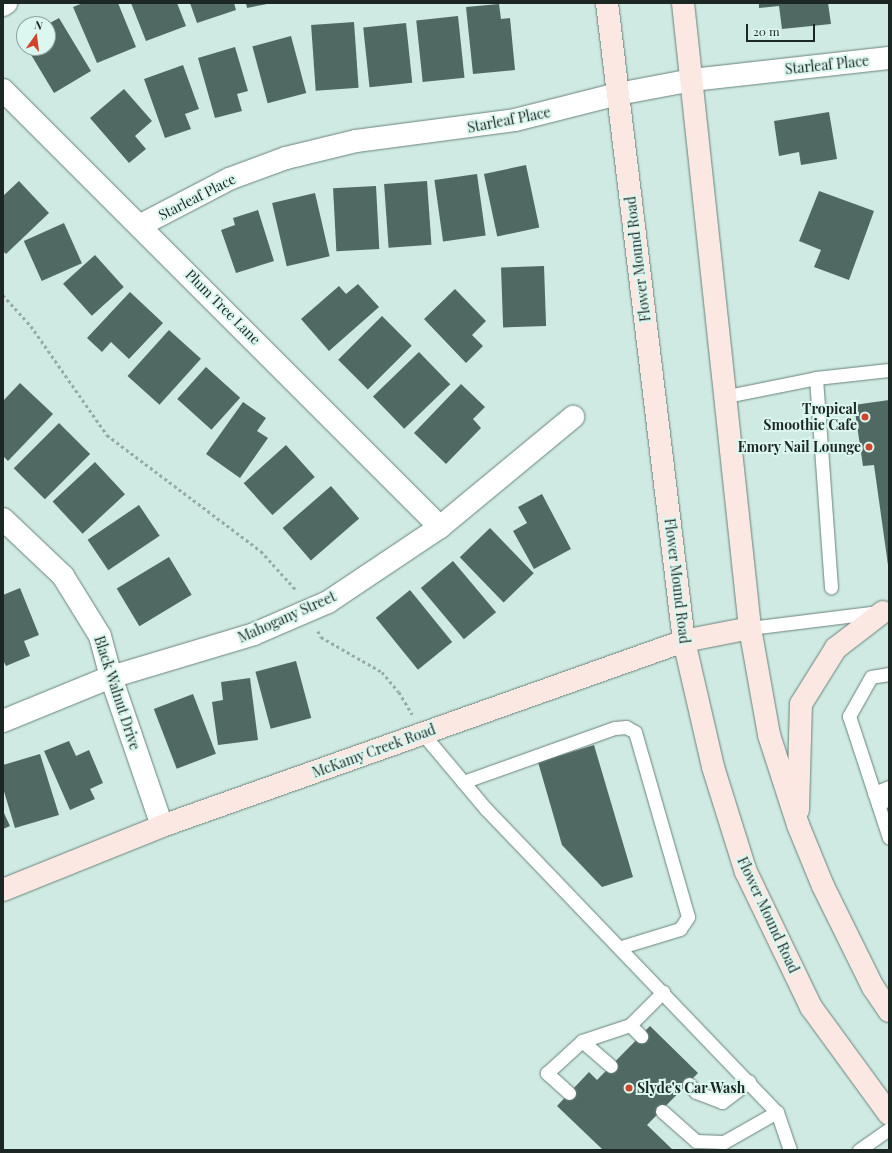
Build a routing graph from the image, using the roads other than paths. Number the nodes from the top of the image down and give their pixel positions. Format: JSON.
{"nodes":[{"id":1,"x":6,"y":3,"type":"edge"},
{"id":2,"x":607,"y":3,"type":"edge"},
{"id":3,"x":683,"y":3,"type":"edge"},
{"id":4,"x":3,"y":5,"type":"edge"},
{"id":5,"x":889,"y":58,"type":"edge"},
{"id":6,"x":692,"y":80,"type":"junction"},
{"id":7,"x":3,"y":90,"type":"edge"},
{"id":8,"x":618,"y":94,"type":"junction"},
{"id":9,"x":142,"y":225,"type":"junction"},
{"id":10,"x":889,"y":370,"type":"edge"},
{"id":11,"x":816,"y":378,"type":"junction"},
{"id":12,"x":727,"y":396,"type":"junction"},
{"id":13,"x":573,"y":417,"type":"dead end"},
{"id":14,"x":3,"y":519,"type":"edge"},
{"id":15,"x":440,"y":527,"type":"junction"},
{"id":16,"x":830,"y":587,"type":"dead end"},
{"id":17,"x":886,"y":612,"type":"edge"},
{"id":18,"x":750,"y":628,"type":"junction"},
{"id":19,"x":684,"y":641,"type":"junction"},
{"id":20,"x":889,"y":674,"type":"edge"},
{"id":21,"x":111,"y":677,"type":"junction"},
{"id":22,"x":3,"y":721,"type":"edge"},
{"id":23,"x":423,"y":734,"type":"junction"},
{"id":24,"x":463,"y":782,"type":"junction"},
{"id":25,"x":889,"y":787,"type":"edge"},
{"id":26,"x":880,"y":799,"type":"edge"},
{"id":27,"x":886,"y":815,"type":"edge"},
{"id":28,"x":798,"y":825,"type":"junction"},
{"id":29,"x":162,"y":826,"type":"junction"},
{"id":30,"x":888,"y":833,"type":"edge"},
{"id":31,"x":3,"y":890,"type":"edge"},
{"id":32,"x":621,"y":947,"type":"junction"},
{"id":33,"x":663,"y":992,"type":"junction"},
{"id":34,"x":889,"y":1011,"type":"edge"},
{"id":35,"x":630,"y":1025,"type":"junction"},
{"id":36,"x":641,"y":1036,"type":"dead end"},
{"id":37,"x":582,"y":1041,"type":"junction"},
{"id":38,"x":611,"y":1066,"type":"dead end"},
{"id":39,"x":749,"y":1082,"type":"junction"},
{"id":40,"x":689,"y":1084,"type":"dead end"},
{"id":41,"x":569,"y":1093,"type":"dead end"},
{"id":42,"x":662,"y":1110,"type":"dead end"},
{"id":43,"x":777,"y":1112,"type":"junction"},
{"id":44,"x":889,"y":1114,"type":"edge"},
{"id":45,"x":889,"y":1129,"type":"edge"},
{"id":46,"x":790,"y":1150,"type":"edge"},
{"id":47,"x":859,"y":1150,"type":"edge"}],
"edges":[{"from":1,"to":4,"type":"street"},
{"from":2,"to":8,"type":"main road","name":"Flower Mound Road"},
{"from":3,"to":6,"type":"main road"},
{"from":5,"to":6,"type":"street","name":"Starleaf Place"},
{"from":6,"to":8,"type":"street","name":"Starleaf Place"},
{"from":6,"to":12,"type":"main road"},
{"from":7,"to":9,"type":"street","name":"Plum Tree Lane"},
{"from":8,"to":9,"type":"street","name":"Starleaf Place"},
{"from":8,"to":19,"type":"main road","name":"Flower Mound Road"},
{"from":9,"to":15,"type":"street","name":"Plum Tree Lane"},
{"from":10,"to":11,"type":"lane"},
{"from":11,"to":12,"type":"lane"},
{"from":11,"to":16,"type":"lane"},
{"from":12,"to":18,"type":"main road"},
{"from":13,"to":15,"type":"street","name":"Mahogany Street"},
{"from":14,"to":21,"type":"street","name":"Black Walnut Drive"},
{"from":15,"to":21,"type":"street","name":"Mahogany Street"},
{"from":17,"to":18,"type":"lane"},
{"from":17,"to":28,"type":"main road"},
{"from":18,"to":19,"type":"main road","name":"McKamy Creek Road"},
{"from":18,"to":28,"type":"main road"},
{"from":19,"to":23,"type":"main road","name":"McKamy Creek Road"},
{"from":19,"to":44,"type":"main road","name":"Flower Mound Road"},
{"from":20,"to":26,"type":"lane"},
{"from":21,"to":22,"type":"street","name":"Mahogany Street"},
{"from":21,"to":29,"type":"street","name":"Black Walnut Drive"},
{"from":23,"to":24,"type":"lane"},
{"from":23,"to":29,"type":"main road","name":"McKamy Creek Road"},
{"from":24,"to":32,"type":"lane"},
{"from":24,"to":32,"type":"lane"},
{"from":25,"to":26,"type":"lane"},
{"from":26,"to":27,"type":"lane"},
{"from":27,"to":30,"type":"lane"},
{"from":28,"to":34,"type":"main road"},
{"from":29,"to":31,"type":"main road","name":"McKamy Creek Road"},
{"from":32,"to":33,"type":"lane"},
{"from":33,"to":35,"type":"lane"},
{"from":33,"to":39,"type":"lane"},
{"from":35,"to":36,"type":"lane"},
{"from":35,"to":37,"type":"lane"},
{"from":37,"to":38,"type":"lane"},
{"from":37,"to":41,"type":"lane"},
{"from":39,"to":40,"type":"lane"},
{"from":39,"to":43,"type":"lane"},
{"from":42,"to":43,"type":"lane"},
{"from":43,"to":46,"type":"lane"},
{"from":45,"to":47,"type":"lane"}]}
